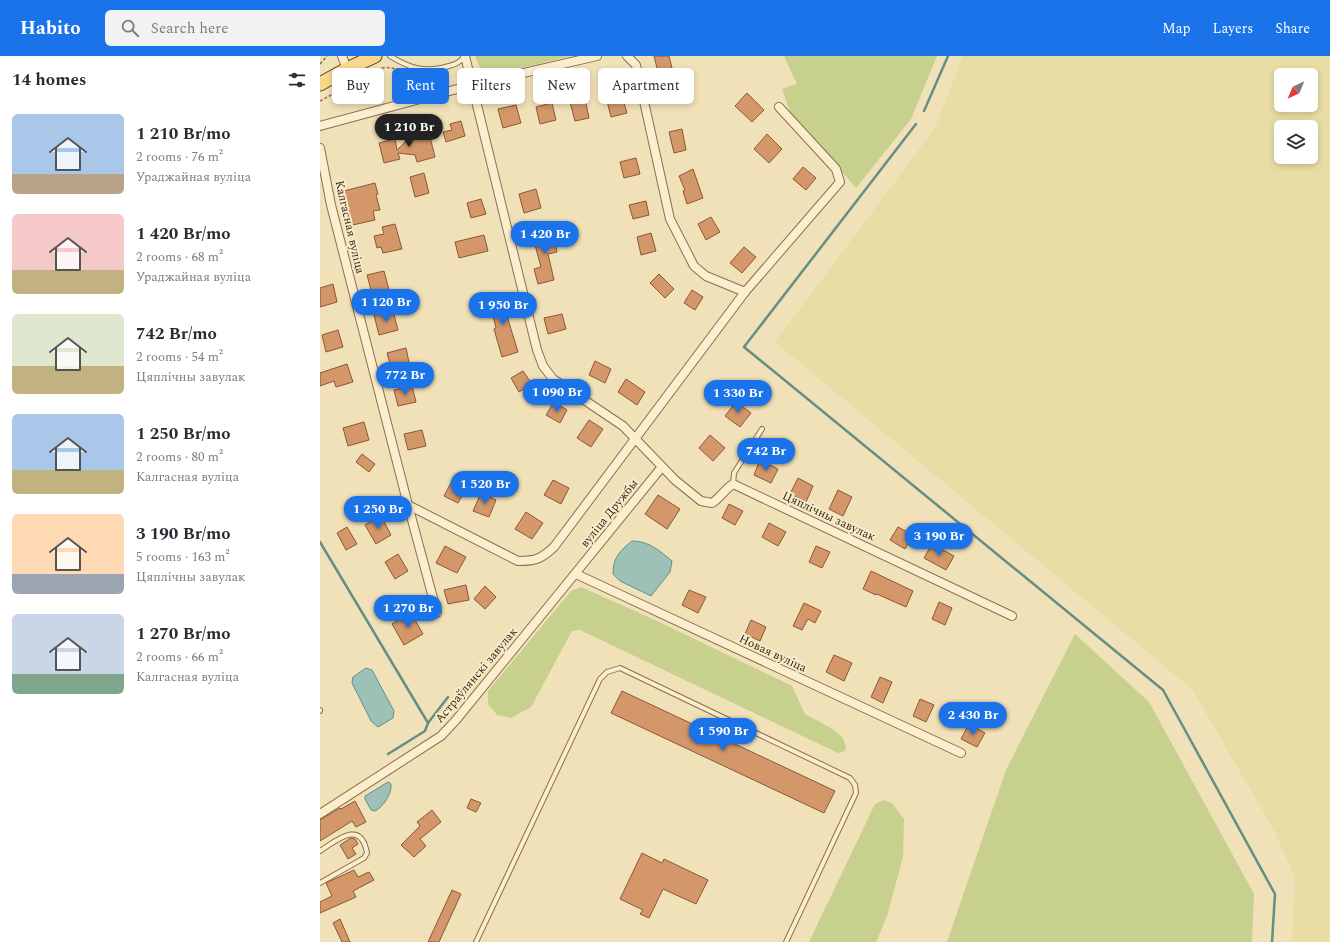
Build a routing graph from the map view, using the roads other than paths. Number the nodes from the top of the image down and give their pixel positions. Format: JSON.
{"nodes":[{"id":1,"x":342,"y":56,"type":"edge"},
{"id":2,"x":375,"y":56,"type":"edge"},
{"id":3,"x":390,"y":56,"type":"edge"},
{"id":4,"x":465,"y":56,"type":"edge"},
{"id":5,"x":597,"y":56,"type":"edge"},
{"id":6,"x":627,"y":56,"type":"edge"},
{"id":7,"x":347,"y":68,"type":"edge"},
{"id":8,"x":349,"y":68,"type":"edge"},
{"id":9,"x":468,"y":68,"type":"edge"},
{"id":10,"x":525,"y":73,"type":"edge"},
{"id":11,"x":332,"y":77,"type":"edge"},
{"id":12,"x":320,"y":84,"type":"edge"},
{"id":13,"x":457,"y":89,"type":"edge"},
{"id":14,"x":477,"y":104,"type":"edge"},
{"id":15,"x":779,"y":107,"type":"dead end"},
{"id":16,"x":320,"y":126,"type":"edge"},
{"id":17,"x":320,"y":148,"type":"edge"},
{"id":18,"x":745,"y":292,"type":"junction"},
{"id":19,"x":762,"y":429,"type":"dead end"},
{"id":20,"x":635,"y":439,"type":"junction"},
{"id":21,"x":662,"y":468,"type":"junction"},
{"id":22,"x":733,"y":484,"type":"junction"},
{"id":23,"x":408,"y":505,"type":"junction"},
{"id":24,"x":576,"y":574,"type":"junction"},
{"id":25,"x":437,"y":613,"type":"dead end"},
{"id":26,"x":1012,"y":616,"type":"dead end"},
{"id":27,"x":961,"y":753,"type":"dead end"},
{"id":28,"x":320,"y":814,"type":"edge"},
{"id":29,"x":320,"y":851,"type":"edge"},
{"id":30,"x":320,"y":883,"type":"edge"},
{"id":31,"x":476,"y":942,"type":"edge"},
{"id":32,"x":786,"y":942,"type":"edge"}],
"edges":[{"from":1,"to":7,"type":"street"},
{"from":2,"to":8,"type":"main road"},
{"from":3,"to":4,"type":"lane"},
{"from":4,"to":9,"type":"street"},
{"from":5,"to":10,"type":"street"},
{"from":6,"to":18,"type":"street"},
{"from":11,"to":12,"type":"main road"},
{"from":13,"to":16,"type":"street"},
{"from":14,"to":20,"type":"street"},
{"from":15,"to":18,"type":"street"},
{"from":17,"to":23,"type":"street","name":"Калгасная вуліца"},
{"from":18,"to":20,"type":"street"},
{"from":19,"to":22,"type":"lane"},
{"from":20,"to":21,"type":"street"},
{"from":20,"to":23,"type":"street"},
{"from":21,"to":22,"type":"street"},
{"from":21,"to":24,"type":"street","name":"вуліца Дружбы"},
{"from":22,"to":26,"type":"street","name":"Цяплічны завулак"},
{"from":23,"to":25,"type":"street","name":"Калгасная вуліца"},
{"from":24,"to":27,"type":"street","name":"Новая вуліца"},
{"from":24,"to":28,"type":"street","name":"Астраўлянскі завулак"},
{"from":29,"to":30,"type":"lane"},
{"from":31,"to":32,"type":"lane"}]}
